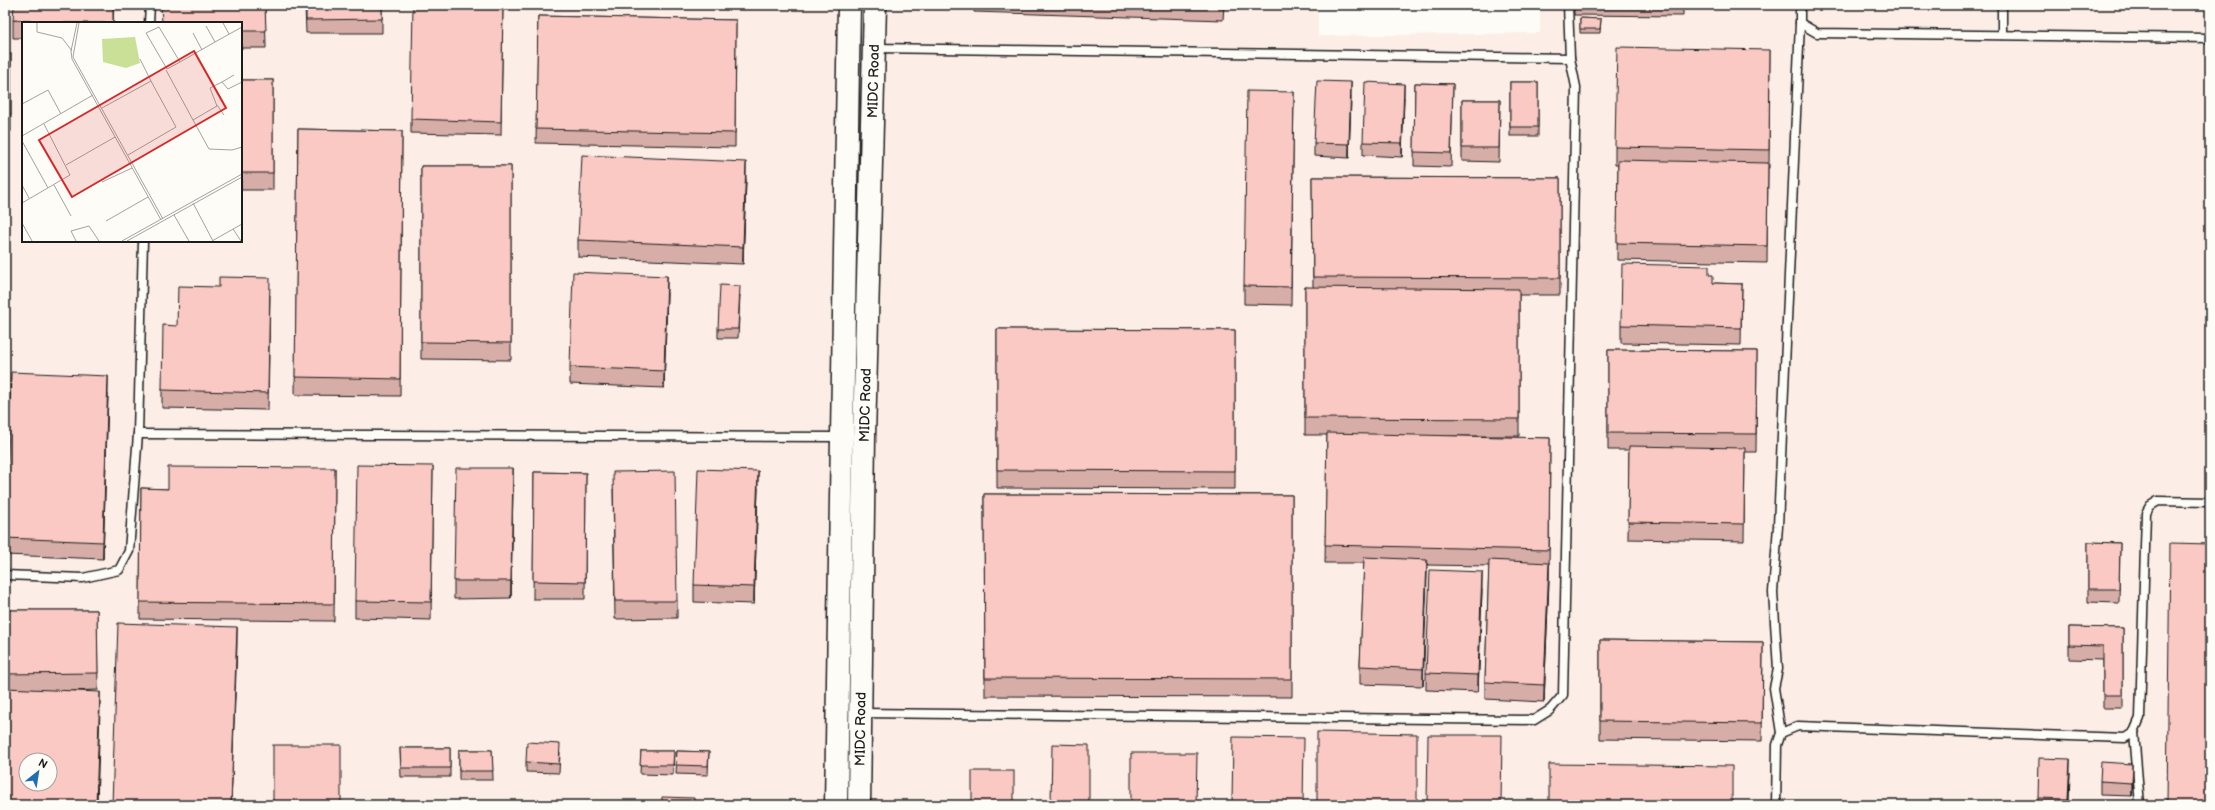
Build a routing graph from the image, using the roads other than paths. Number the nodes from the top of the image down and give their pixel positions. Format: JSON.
{"nodes":[{"id":1,"x":150,"y":5,"type":"edge"},
{"id":2,"x":849,"y":5,"type":"edge"},
{"id":3,"x":875,"y":5,"type":"edge"},
{"id":4,"x":1568,"y":5,"type":"edge"},
{"id":5,"x":1800,"y":5,"type":"edge"},
{"id":6,"x":2002,"y":5,"type":"edge"},
{"id":7,"x":149,"y":22,"type":"edge"},
{"id":8,"x":1800,"y":23,"type":"junction"},
{"id":9,"x":2002,"y":35,"type":"junction"},
{"id":10,"x":2210,"y":38,"type":"edge"},
{"id":11,"x":874,"y":48,"type":"junction"},
{"id":12,"x":1570,"y":58,"type":"junction"},
{"id":13,"x":143,"y":242,"type":"edge"},
{"id":14,"x":138,"y":434,"type":"junction"},
{"id":15,"x":853,"y":437,"type":"junction"},
{"id":16,"x":2210,"y":502,"type":"edge"},
{"id":17,"x":5,"y":575,"type":"edge"},
{"id":18,"x":860,"y":713,"type":"junction"},
{"id":19,"x":2134,"y":732,"type":"junction"},
{"id":20,"x":1781,"y":733,"type":"junction"},
{"id":21,"x":836,"y":805,"type":"edge"},
{"id":22,"x":859,"y":805,"type":"edge"},
{"id":23,"x":1776,"y":805,"type":"edge"},
{"id":24,"x":2140,"y":805,"type":"edge"}],
"edges":[{"from":1,"to":7,"type":"lane"},
{"from":2,"to":15,"type":"street","name":"MIDC Road"},
{"from":3,"to":11,"type":"street","name":"MIDC Road"},
{"from":4,"to":12,"type":"lane"},
{"from":5,"to":8,"type":"lane"},
{"from":6,"to":9,"type":"lane"},
{"from":8,"to":9,"type":"lane"},
{"from":8,"to":20,"type":"lane"},
{"from":9,"to":10,"type":"lane"},
{"from":11,"to":12,"type":"lane"},
{"from":11,"to":15,"type":"street","name":"MIDC Road"},
{"from":12,"to":18,"type":"lane"},
{"from":13,"to":14,"type":"lane"},
{"from":14,"to":15,"type":"lane"},
{"from":14,"to":17,"type":"lane"},
{"from":15,"to":18,"type":"street","name":"MIDC Road"},
{"from":15,"to":21,"type":"street","name":"MIDC Road"},
{"from":16,"to":19,"type":"lane"},
{"from":18,"to":22,"type":"street","name":"MIDC Road"},
{"from":19,"to":20,"type":"lane"},
{"from":19,"to":24,"type":"lane"},
{"from":20,"to":23,"type":"lane"}]}
